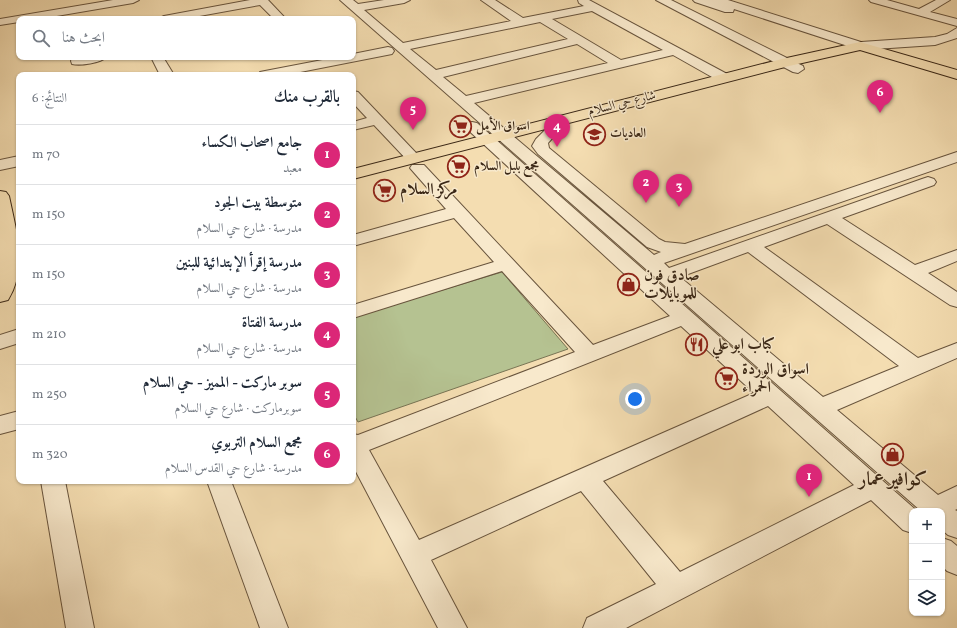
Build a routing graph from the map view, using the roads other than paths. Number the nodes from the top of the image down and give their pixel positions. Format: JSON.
{"nodes":[{"id":1,"x":133,"y":0,"type":"edge"},
{"id":2,"x":404,"y":0,"type":"edge"},
{"id":3,"x":487,"y":0,"type":"edge"},
{"id":4,"x":581,"y":0,"type":"edge"},
{"id":5,"x":662,"y":0,"type":"edge"},
{"id":6,"x":699,"y":0,"type":"edge"},
{"id":7,"x":717,"y":0,"type":"edge"},
{"id":8,"x":874,"y":0,"type":"edge"},
{"id":9,"x":944,"y":0,"type":"edge"},
{"id":10,"x":263,"y":1,"type":"edge"},
{"id":11,"x":594,"y":7,"type":"junction"},
{"id":12,"x":349,"y":10,"type":"edge"},
{"id":13,"x":919,"y":12,"type":"junction"},
{"id":14,"x":61,"y":16,"type":"edge"},
{"id":15,"x":180,"y":16,"type":"edge"},
{"id":16,"x":277,"y":16,"type":"edge"},
{"id":17,"x":356,"y":16,"type":"edge"},
{"id":18,"x":542,"y":18,"type":"junction"},
{"id":19,"x":16,"y":20,"type":"edge"},
{"id":20,"x":0,"y":22,"type":"edge"},
{"id":21,"x":521,"y":22,"type":"junction"},
{"id":22,"x":957,"y":23,"type":"edge"},
{"id":23,"x":957,"y":32,"type":"edge"},
{"id":24,"x":579,"y":40,"type":"junction"},
{"id":25,"x":854,"y":47,"type":"junction"},
{"id":26,"x":394,"y":49,"type":"junction"},
{"id":27,"x":674,"y":51,"type":"junction"},
{"id":28,"x":356,"y":55,"type":"edge"},
{"id":29,"x":828,"y":57,"type":"junction"},
{"id":30,"x":77,"y":60,"type":"edge"},
{"id":31,"x":159,"y":60,"type":"edge"},
{"id":32,"x":320,"y":60,"type":"edge"},
{"id":33,"x":619,"y":64,"type":"junction"},
{"id":34,"x":793,"y":66,"type":"junction"},
{"id":35,"x":81,"y":72,"type":"edge"},
{"id":36,"x":165,"y":72,"type":"edge"},
{"id":37,"x":276,"y":72,"type":"edge"},
{"id":38,"x":331,"y":72,"type":"edge"},
{"id":39,"x":433,"y":75,"type":"junction"},
{"id":40,"x":957,"y":75,"type":"edge"},
{"id":41,"x":724,"y":78,"type":"junction"},
{"id":42,"x":957,"y":82,"type":"edge"},
{"id":43,"x":356,"y":98,"type":"edge"},
{"id":44,"x":463,"y":101,"type":"junction"},
{"id":45,"x":377,"y":120,"type":"junction"},
{"id":46,"x":356,"y":125,"type":"edge"},
{"id":47,"x":550,"y":133,"type":"junction"},
{"id":48,"x":500,"y":142,"type":"junction"},
{"id":49,"x":957,"y":157,"type":"edge"},
{"id":50,"x":16,"y":161,"type":"edge"},
{"id":51,"x":415,"y":163,"type":"junction"},
{"id":52,"x":0,"y":165,"type":"edge"},
{"id":53,"x":957,"y":171,"type":"edge"},
{"id":54,"x":356,"y":173,"type":"edge"},
{"id":55,"x":356,"y":183,"type":"edge"},
{"id":56,"x":0,"y":196,"type":"edge"},
{"id":57,"x":458,"y":210,"type":"junction"},
{"id":58,"x":797,"y":212,"type":"junction"},
{"id":59,"x":828,"y":217,"type":"junction"},
{"id":60,"x":775,"y":220,"type":"junction"},
{"id":61,"x":811,"y":224,"type":"junction"},
{"id":62,"x":793,"y":230,"type":"junction"},
{"id":63,"x":6,"y":234,"type":"junction"},
{"id":64,"x":356,"y":239,"type":"edge"},
{"id":65,"x":750,"y":245,"type":"junction"},
{"id":66,"x":16,"y":246,"type":"edge"},
{"id":67,"x":690,"y":249,"type":"junction"},
{"id":68,"x":957,"y":255,"type":"edge"},
{"id":69,"x":650,"y":262,"type":"junction"},
{"id":70,"x":506,"y":264,"type":"junction"},
{"id":71,"x":914,"y":272,"type":"junction"},
{"id":72,"x":664,"y":276,"type":"junction"},
{"id":73,"x":16,"y":277,"type":"edge"},
{"id":74,"x":1,"y":293,"type":"edge"},
{"id":75,"x":957,"y":301,"type":"edge"},
{"id":76,"x":356,"y":311,"type":"edge"},
{"id":77,"x":676,"y":321,"type":"dead end"},
{"id":78,"x":16,"y":337,"type":"edge"},
{"id":79,"x":0,"y":342,"type":"edge"},
{"id":80,"x":957,"y":350,"type":"edge"},
{"id":81,"x":589,"y":354,"type":"junction"},
{"id":82,"x":917,"y":368,"type":"junction"},
{"id":83,"x":771,"y":395,"type":"junction"},
{"id":84,"x":819,"y":408,"type":"junction"},
{"id":85,"x":16,"y":421,"type":"edge"},
{"id":86,"x":0,"y":425,"type":"edge"},
{"id":87,"x":356,"y":443,"type":"edge"},
{"id":88,"x":356,"y":448,"type":"edge"},
{"id":89,"x":586,"y":479,"type":"junction"},
{"id":90,"x":54,"y":484,"type":"edge"},
{"id":91,"x":220,"y":484,"type":"edge"},
{"id":92,"x":873,"y":487,"type":"junction"},
{"id":93,"x":957,"y":496,"type":"edge"},
{"id":94,"x":936,"y":508,"type":"edge"},
{"id":95,"x":943,"y":508,"type":"edge"},
{"id":96,"x":945,"y":516,"type":"edge"},
{"id":97,"x":909,"y":519,"type":"edge"},
{"id":98,"x":957,"y":527,"type":"edge"},
{"id":99,"x":945,"y":552,"type":"edge"},
{"id":100,"x":414,"y":555,"type":"junction"},
{"id":101,"x":957,"y":562,"type":"edge"},
{"id":102,"x":676,"y":587,"type":"junction"},
{"id":103,"x":80,"y":628,"type":"edge"},
{"id":104,"x":274,"y":628,"type":"edge"},
{"id":105,"x":453,"y":628,"type":"edge"},
{"id":106,"x":597,"y":628,"type":"edge"}],
"edges":[{"from":1,"to":14,"type":"street"},
{"from":2,"to":12,"type":"street"},
{"from":3,"to":21,"type":"street"},
{"from":4,"to":11,"type":"street"},
{"from":5,"to":34,"type":"street"},
{"from":6,"to":25,"type":"street"},
{"from":7,"to":25,"type":"street"},
{"from":8,"to":13,"type":"street"},
{"from":9,"to":13,"type":"street"},
{"from":10,"to":15,"type":"street"},
{"from":10,"to":16,"type":"street"},
{"from":11,"to":18,"type":"street"},
{"from":11,"to":27,"type":"street"},
{"from":13,"to":22,"type":"street"},
{"from":17,"to":26,"type":"street"},
{"from":18,"to":21,"type":"street"},
{"from":18,"to":24,"type":"street"},
{"from":19,"to":20,"type":"street"},
{"from":21,"to":26,"type":"street"},
{"from":23,"to":25,"type":"street"},
{"from":24,"to":33,"type":"street"},
{"from":24,"to":39,"type":"street"},
{"from":25,"to":29,"type":"main road"},
{"from":25,"to":40,"type":"main road"},
{"from":26,"to":28,"type":"street"},
{"from":26,"to":39,"type":"street"},
{"from":26,"to":48,"type":"street"},
{"from":27,"to":33,"type":"street"},
{"from":27,"to":41,"type":"street"},
{"from":29,"to":34,"type":"main road"},
{"from":29,"to":42,"type":"main road"},
{"from":30,"to":35,"type":"street"},
{"from":31,"to":36,"type":"street"},
{"from":32,"to":37,"type":"street"},
{"from":32,"to":38,"type":"street"},
{"from":33,"to":44,"type":"street"},
{"from":34,"to":41,"type":"main road","name":"شارع حي السلام"},
{"from":34,"to":47,"type":"main road"},
{"from":39,"to":44,"type":"street"},
{"from":41,"to":48,"type":"main road","name":"شارع حي السلام"},
{"from":43,"to":45,"type":"street"},
{"from":44,"to":48,"type":"street"},
{"from":45,"to":46,"type":"street"},
{"from":45,"to":51,"type":"street"},
{"from":47,"to":48,"type":"main road"},
{"from":47,"to":67,"type":"street"},
{"from":48,"to":51,"type":"main road"},
{"from":48,"to":69,"type":"street"},
{"from":48,"to":83,"type":"street"},
{"from":49,"to":58,"type":"street"},
{"from":50,"to":52,"type":"street"},
{"from":51,"to":54,"type":"main road"},
{"from":51,"to":55,"type":"main road"},
{"from":51,"to":57,"type":"street"},
{"from":53,"to":59,"type":"street"},
{"from":56,"to":63,"type":"main road"},
{"from":57,"to":64,"type":"street"},
{"from":57,"to":70,"type":"street"},
{"from":58,"to":60,"type":"street"},
{"from":58,"to":61,"type":"street"},
{"from":59,"to":61,"type":"street"},
{"from":59,"to":71,"type":"street"},
{"from":60,"to":62,"type":"street"},
{"from":60,"to":67,"type":"street"},
{"from":61,"to":62,"type":"street"},
{"from":62,"to":65,"type":"street"},
{"from":63,"to":66,"type":"main road"},
{"from":63,"to":74,"type":"main road"},
{"from":65,"to":72,"type":"street"},
{"from":65,"to":82,"type":"street"},
{"from":67,"to":69,"type":"street"},
{"from":68,"to":71,"type":"street"},
{"from":69,"to":72,"type":"street"},
{"from":70,"to":76,"type":"street"},
{"from":70,"to":81,"type":"street"},
{"from":71,"to":75,"type":"street"},
{"from":72,"to":84,"type":"street"},
{"from":73,"to":74,"type":"main road"},
{"from":77,"to":81,"type":"street"},
{"from":78,"to":79,"type":"street"},
{"from":80,"to":82,"type":"street"},
{"from":81,"to":87,"type":"street"},
{"from":82,"to":84,"type":"street"},
{"from":83,"to":89,"type":"street"},
{"from":83,"to":92,"type":"street"},
{"from":84,"to":94,"type":"street"},
{"from":85,"to":86,"type":"street"},
{"from":88,"to":100,"type":"street"},
{"from":89,"to":100,"type":"street"},
{"from":89,"to":102,"type":"street"},
{"from":90,"to":103,"type":"street"},
{"from":91,"to":104,"type":"street"},
{"from":92,"to":97,"type":"street"},
{"from":92,"to":102,"type":"street"},
{"from":93,"to":95,"type":"street"},
{"from":96,"to":98,"type":"street"},
{"from":99,"to":101,"type":"street"},
{"from":100,"to":105,"type":"street"},
{"from":102,"to":106,"type":"street"}]}
